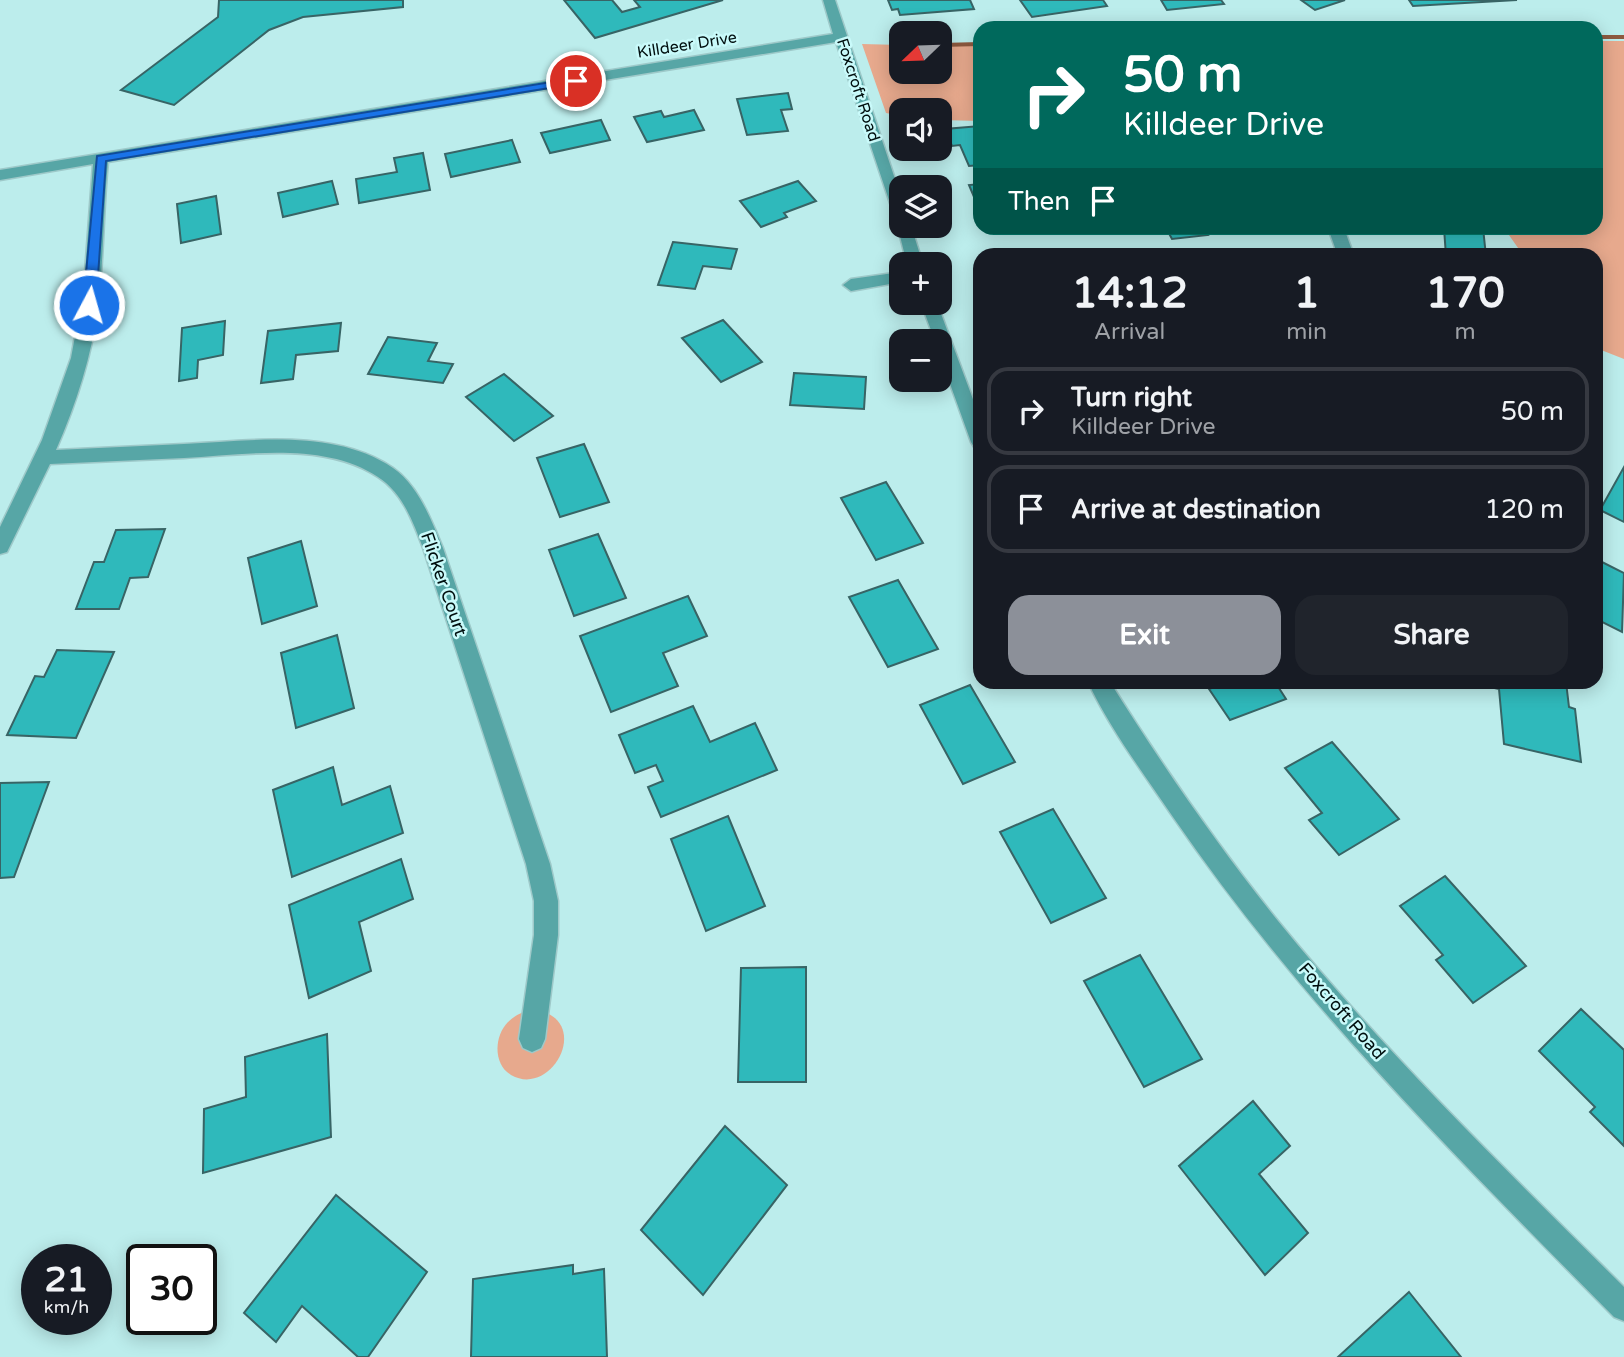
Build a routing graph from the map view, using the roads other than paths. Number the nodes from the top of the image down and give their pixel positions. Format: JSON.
{"nodes":[{"id":1,"x":829,"y":0,"type":"edge"},
{"id":2,"x":841,"y":37,"type":"junction"},
{"id":3,"x":101,"y":159,"type":"junction"},
{"id":4,"x":0,"y":175,"type":"edge"},
{"id":5,"x":889,"y":183,"type":"edge"},
{"id":6,"x":889,"y":279,"type":"edge"},
{"id":7,"x":851,"y":285,"type":"dead end"},
{"id":8,"x":933,"y":315,"type":"edge"},
{"id":9,"x":973,"y":423,"type":"edge"},
{"id":10,"x":45,"y":457,"type":"junction"},
{"id":11,"x":0,"y":546,"type":"edge"},
{"id":12,"x":1102,"y":689,"type":"edge"},
{"id":13,"x":532,"y":1039,"type":"dead end"},
{"id":14,"x":1624,"y":1307,"type":"edge"}],
"edges":[{"from":1,"to":2,"type":"street","name":"Foxcroft Road"},
{"from":2,"to":3,"type":"street","name":"Killdeer Drive"},
{"from":2,"to":5,"type":"street","name":"Foxcroft Road"},
{"from":3,"to":4,"type":"street","name":"Killdeer Drive"},
{"from":3,"to":10,"type":"street"},
{"from":6,"to":7,"type":"street"},
{"from":8,"to":9,"type":"street"},
{"from":10,"to":11,"type":"street"},
{"from":10,"to":13,"type":"street","name":"Flicker Court"},
{"from":12,"to":14,"type":"street","name":"Foxcroft Road"}]}
